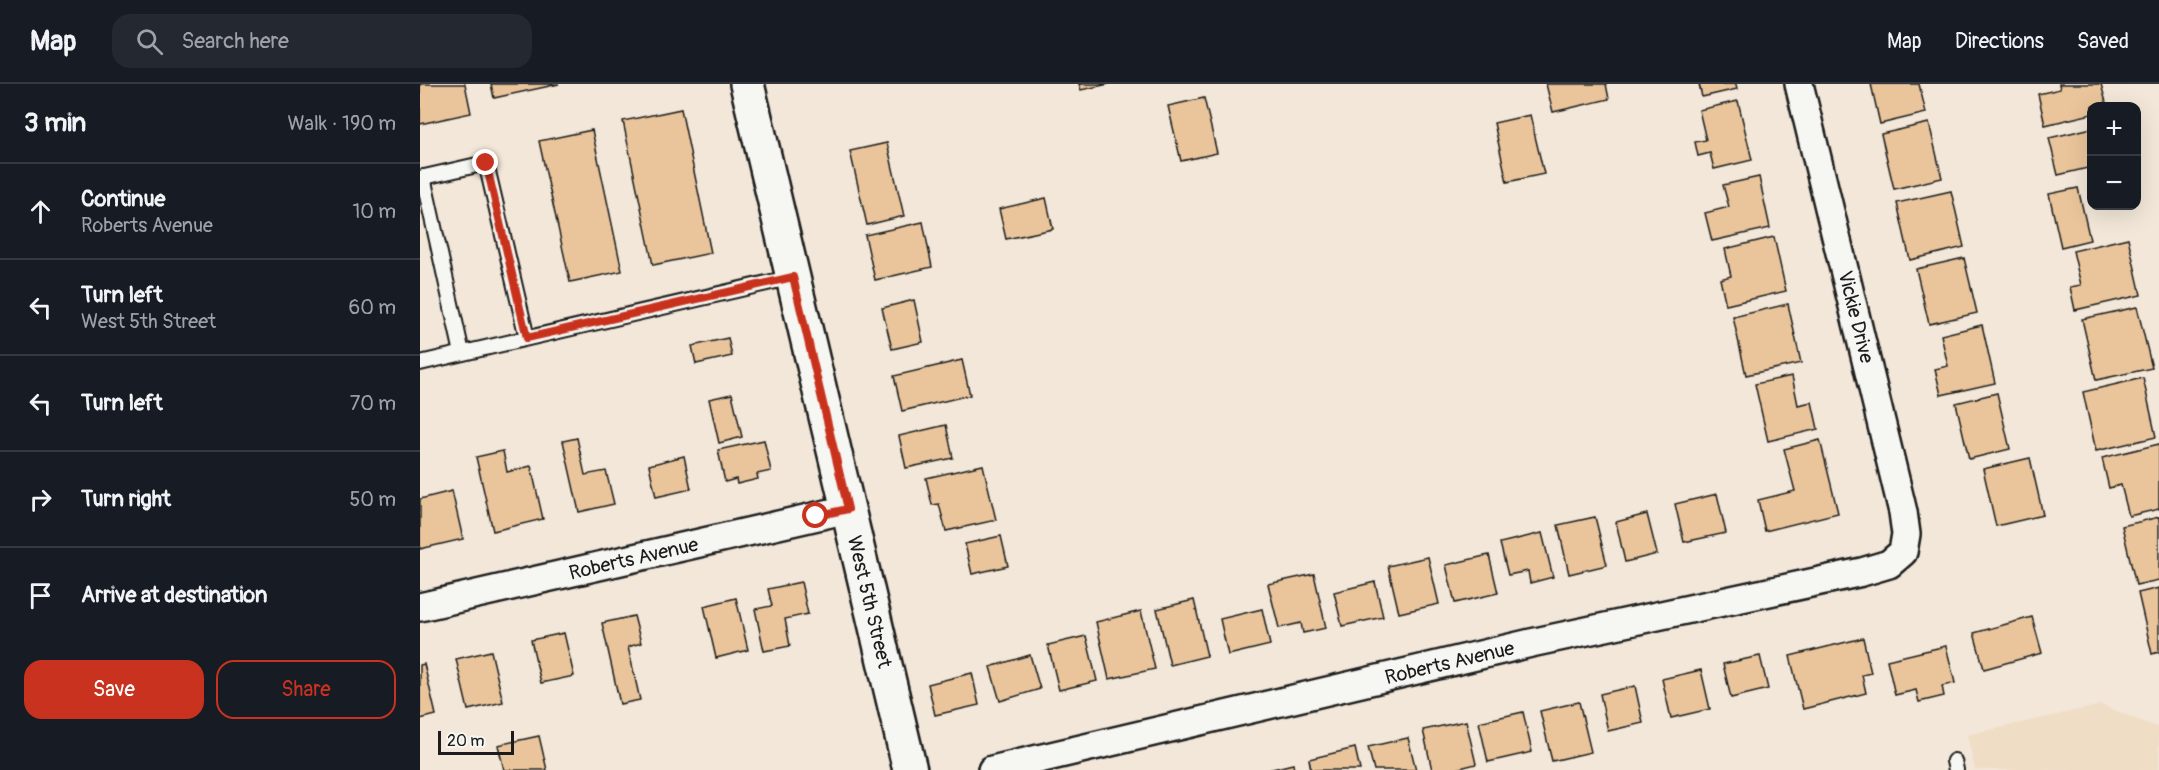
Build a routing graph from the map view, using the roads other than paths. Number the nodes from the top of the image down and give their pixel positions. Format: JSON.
{"nodes":[{"id":1,"x":747,"y":84,"type":"edge"},
{"id":2,"x":1799,"y":84,"type":"edge"},
{"id":3,"x":421,"y":178,"type":"edge"},
{"id":4,"x":793,"y":277,"type":"junction"},
{"id":5,"x":527,"y":338,"type":"junction"},
{"id":6,"x":462,"y":353,"type":"junction"},
{"id":7,"x":420,"y":363,"type":"edge"},
{"id":8,"x":848,"y":509,"type":"junction"},
{"id":9,"x":1903,"y":552,"type":"joint"},
{"id":10,"x":420,"y":607,"type":"edge"},
{"id":11,"x":910,"y":770,"type":"edge"},
{"id":12,"x":992,"y":770,"type":"edge"}],
"edges":[{"from":1,"to":4,"type":"street","name":"West 5th Street"},
{"from":2,"to":9,"type":"street","name":"Vickie Drive"},
{"from":3,"to":5,"type":"lane"},
{"from":3,"to":6,"type":"lane"},
{"from":4,"to":5,"type":"lane"},
{"from":4,"to":8,"type":"street","name":"West 5th Street"},
{"from":5,"to":6,"type":"lane"},
{"from":6,"to":7,"type":"lane"},
{"from":8,"to":10,"type":"street","name":"Roberts Avenue"},
{"from":8,"to":11,"type":"street","name":"West 5th Street"},
{"from":9,"to":12,"type":"street","name":"Roberts Avenue"}]}
